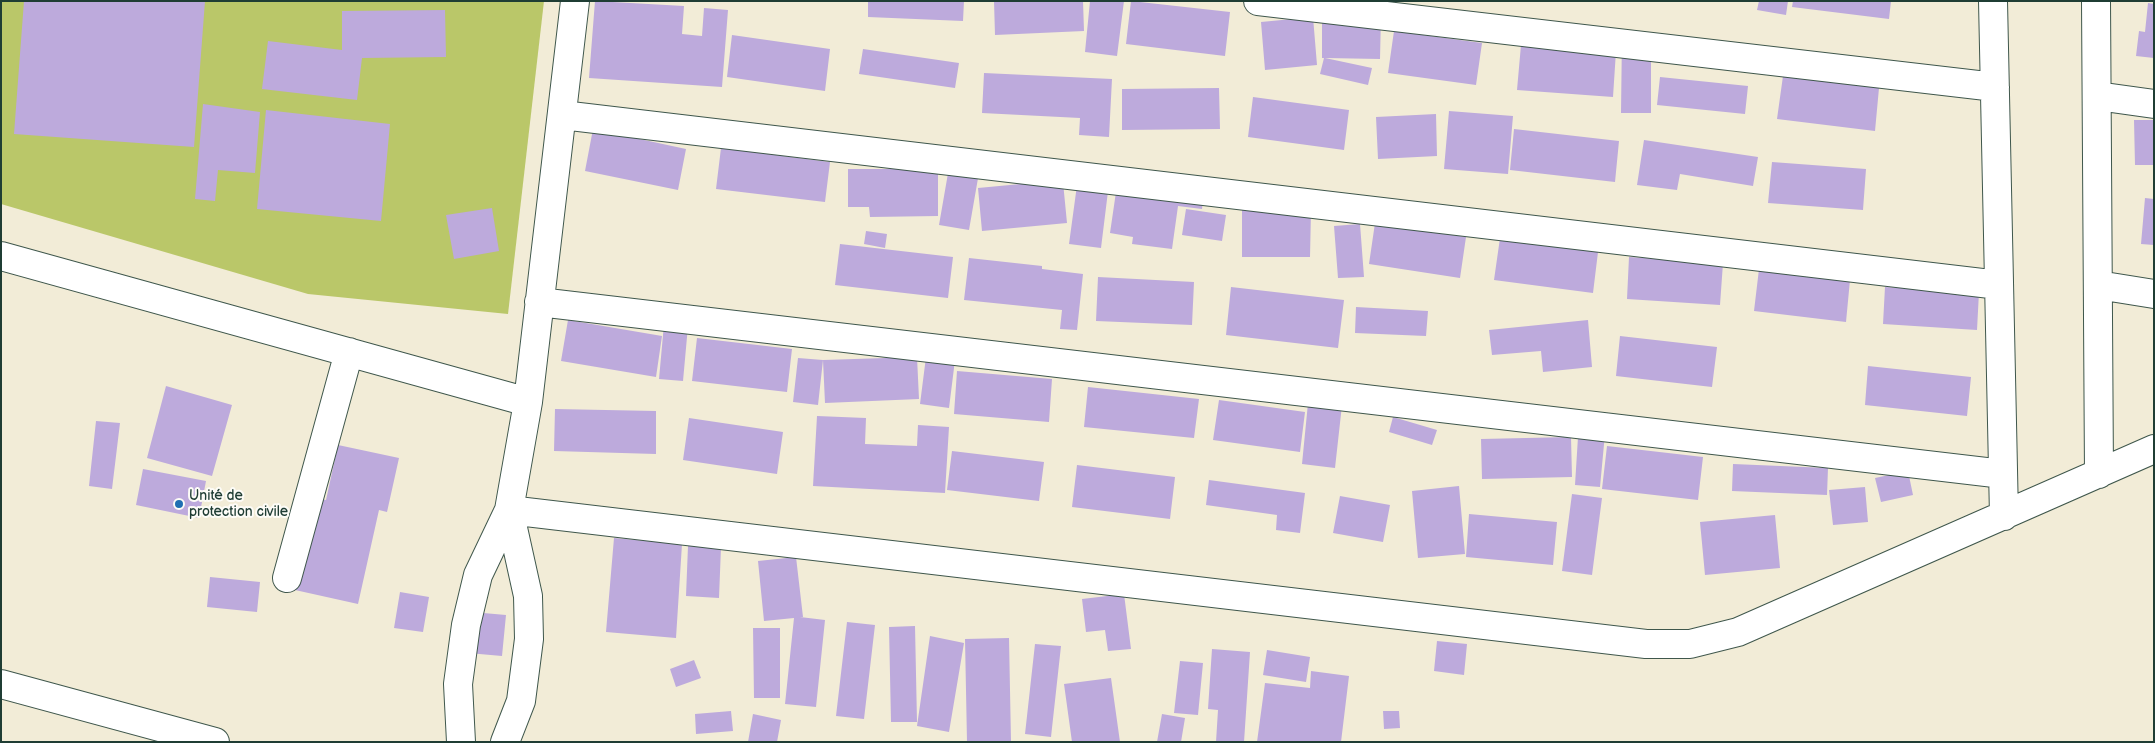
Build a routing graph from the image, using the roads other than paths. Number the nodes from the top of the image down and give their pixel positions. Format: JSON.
{"nodes":[{"id":1,"x":575,"y":1,"type":"edge"},
{"id":2,"x":1258,"y":1,"type":"edge"},
{"id":3,"x":1993,"y":1,"type":"edge"},
{"id":4,"x":2096,"y":1,"type":"edge"},
{"id":5,"x":1995,"y":87,"type":"junction"},
{"id":6,"x":2097,"y":96,"type":"junction"},
{"id":7,"x":2154,"y":104,"type":"edge"},
{"id":8,"x":562,"y":114,"type":"junction"},
{"id":9,"x":1,"y":256,"type":"edge"},
{"id":10,"x":1999,"y":285,"type":"junction"},
{"id":11,"x":2098,"y":285,"type":"junction"},
{"id":12,"x":2154,"y":294,"type":"edge"},
{"id":13,"x":539,"y":302,"type":"junction"},
{"id":14,"x":349,"y":352,"type":"junction"},
{"id":15,"x":528,"y":402,"type":"junction"},
{"id":16,"x":2154,"y":449,"type":"edge"},
{"id":17,"x":2003,"y":474,"type":"junction"},
{"id":18,"x":2099,"y":474,"type":"junction"},
{"id":19,"x":508,"y":510,"type":"junction"},
{"id":20,"x":2004,"y":516,"type":"junction"},
{"id":21,"x":287,"y":578,"type":"dead end"},
{"id":22,"x":1,"y":684,"type":"edge"},
{"id":23,"x":215,"y":742,"type":"edge"},
{"id":24,"x":461,"y":742,"type":"edge"},
{"id":25,"x":505,"y":742,"type":"edge"}],
"edges":[{"from":1,"to":8,"type":"street"},
{"from":2,"to":5,"type":"street"},
{"from":3,"to":5,"type":"street"},
{"from":4,"to":6,"type":"street"},
{"from":5,"to":10,"type":"street"},
{"from":6,"to":7,"type":"street"},
{"from":6,"to":11,"type":"street"},
{"from":8,"to":10,"type":"street"},
{"from":8,"to":13,"type":"street"},
{"from":9,"to":14,"type":"street"},
{"from":10,"to":17,"type":"street"},
{"from":11,"to":12,"type":"street"},
{"from":11,"to":18,"type":"street"},
{"from":13,"to":15,"type":"street"},
{"from":13,"to":17,"type":"street"},
{"from":14,"to":15,"type":"street"},
{"from":14,"to":21,"type":"street"},
{"from":15,"to":19,"type":"street"},
{"from":16,"to":18,"type":"street"},
{"from":17,"to":20,"type":"street"},
{"from":18,"to":20,"type":"street"},
{"from":19,"to":20,"type":"street"},
{"from":19,"to":24,"type":"street"},
{"from":19,"to":25,"type":"street"},
{"from":22,"to":23,"type":"street"}]}
